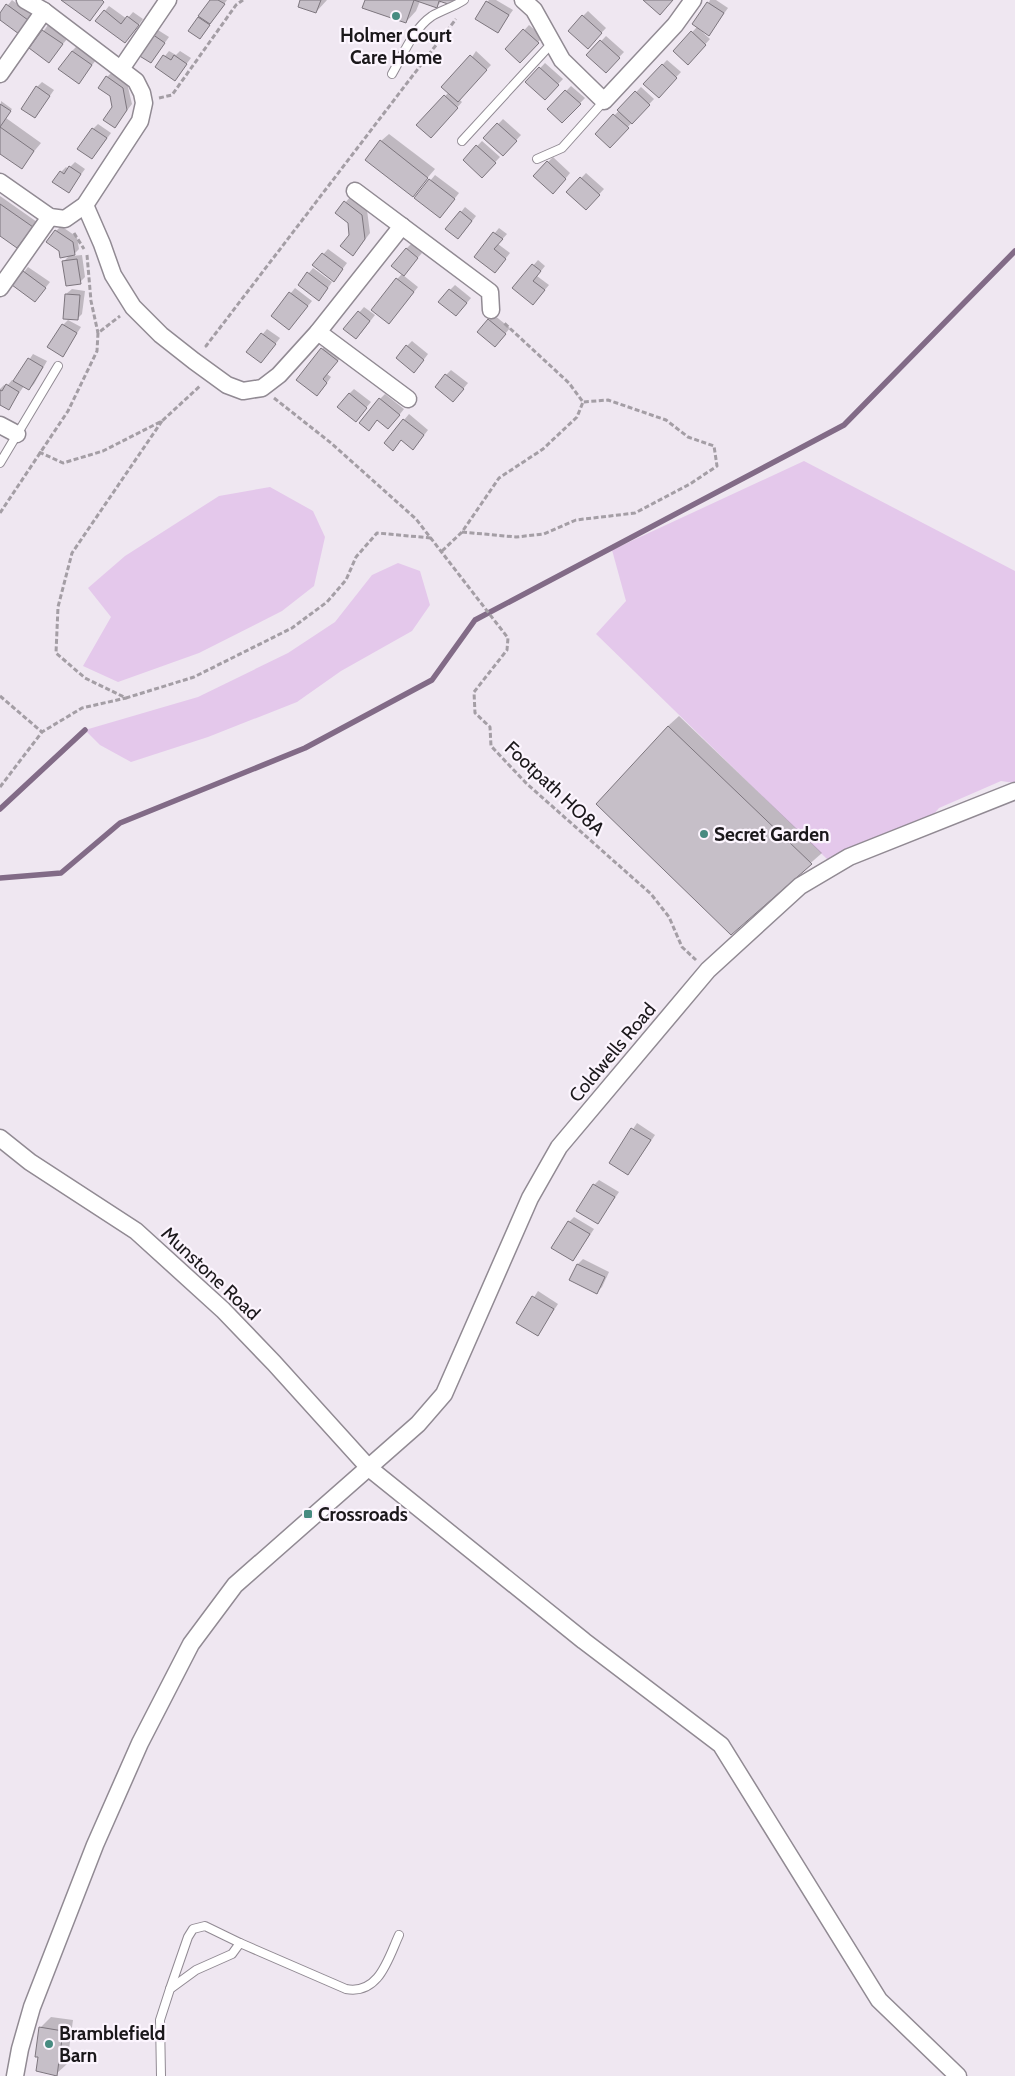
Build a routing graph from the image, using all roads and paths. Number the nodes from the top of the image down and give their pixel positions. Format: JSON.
{"nodes":[{"id":1,"x":25,"y":0,"type":"edge"},
{"id":2,"x":168,"y":0,"type":"edge"},
{"id":3,"x":243,"y":0,"type":"edge"},
{"id":4,"x":464,"y":0,"type":"edge"},
{"id":5,"x":523,"y":0,"type":"edge"},
{"id":6,"x":692,"y":0,"type":"edge"},
{"id":7,"x":44,"y":11,"type":"junction"},
{"id":8,"x":553,"y":42,"type":"junction"},
{"id":9,"x":121,"y":69,"type":"junction"},
{"id":10,"x":0,"y":74,"type":"edge"},
{"id":11,"x":392,"y":74,"type":"dead end"},
{"id":12,"x":604,"y":100,"type":"junction"},
{"id":13,"x":144,"y":103,"type":"junction"},
{"id":14,"x":462,"y":141,"type":"dead end"},
{"id":15,"x":537,"y":159,"type":"dead end"},
{"id":16,"x":0,"y":182,"type":"edge"},
{"id":17,"x":355,"y":191,"type":"dead end"},
{"id":18,"x":85,"y":205,"type":"junction"},
{"id":19,"x":58,"y":218,"type":"junction"},
{"id":20,"x":402,"y":226,"type":"junction"},
{"id":21,"x":0,"y":288,"type":"edge"},
{"id":22,"x":133,"y":307,"type":"junction"},
{"id":23,"x":491,"y":310,"type":"joint"},
{"id":24,"x":318,"y":332,"type":"junction"},
{"id":25,"x":98,"y":333,"type":"junction"},
{"id":26,"x":58,"y":366,"type":"dead end"},
{"id":27,"x":213,"y":374,"type":"junction"},
{"id":28,"x":408,"y":399,"type":"dead end"},
{"id":29,"x":583,"y":402,"type":"junction"},
{"id":30,"x":162,"y":421,"type":"junction"},
{"id":31,"x":0,"y":425,"type":"edge"},
{"id":32,"x":17,"y":434,"type":"junction"},
{"id":33,"x":39,"y":452,"type":"junction"},
{"id":34,"x":0,"y":463,"type":"edge"},
{"id":35,"x":0,"y":513,"type":"edge"},
{"id":36,"x":462,"y":532,"type":"junction"},
{"id":37,"x":432,"y":538,"type":"dead end"},
{"id":38,"x":442,"y":551,"type":"dead end"},
{"id":39,"x":485,"y":609,"type":"dead end"},
{"id":40,"x":0,"y":696,"type":"edge"},
{"id":41,"x":126,"y":698,"type":"junction"},
{"id":42,"x":42,"y":732,"type":"junction"},
{"id":43,"x":0,"y":787,"type":"edge"},
{"id":44,"x":1015,"y":791,"type":"edge"},
{"id":45,"x":708,"y":970,"type":"junction"},
{"id":46,"x":0,"y":1138,"type":"edge"},
{"id":47,"x":369,"y":1468,"type":"junction"},
{"id":48,"x":399,"y":1935,"type":"dead end"},
{"id":49,"x":240,"y":1943,"type":"junction"},
{"id":50,"x":170,"y":1989,"type":"junction"},
{"id":51,"x":16,"y":2076,"type":"edge"},
{"id":52,"x":160,"y":2076,"type":"edge"},
{"id":53,"x":958,"y":2076,"type":"edge"}],
"edges":[{"from":1,"to":7,"type":"street"},
{"from":2,"to":9,"type":"street"},
{"from":3,"to":13,"type":"path"},
{"from":4,"to":11,"type":"lane"},
{"from":5,"to":8,"type":"street"},
{"from":6,"to":12,"type":"street"},
{"from":7,"to":9,"type":"street"},
{"from":7,"to":10,"type":"street"},
{"from":8,"to":12,"type":"street"},
{"from":8,"to":14,"type":"lane"},
{"from":9,"to":13,"type":"street"},
{"from":12,"to":15,"type":"lane"},
{"from":13,"to":18,"type":"street"},
{"from":16,"to":19,"type":"street"},
{"from":17,"to":20,"type":"street"},
{"from":18,"to":19,"type":"street"},
{"from":18,"to":22,"type":"street"},
{"from":19,"to":21,"type":"street"},
{"from":19,"to":25,"type":"path"},
{"from":20,"to":23,"type":"street"},
{"from":20,"to":24,"type":"street"},
{"from":22,"to":25,"type":"path"},
{"from":22,"to":27,"type":"street"},
{"from":23,"to":29,"type":"path"},
{"from":24,"to":27,"type":"street"},
{"from":24,"to":28,"type":"street"},
{"from":25,"to":33,"type":"path"},
{"from":26,"to":32,"type":"lane"},
{"from":27,"to":30,"type":"path"},
{"from":29,"to":36,"type":"path"},
{"from":29,"to":36,"type":"path"},
{"from":30,"to":33,"type":"path"},
{"from":30,"to":41,"type":"path"},
{"from":31,"to":32,"type":"street"},
{"from":32,"to":34,"type":"lane"},
{"from":33,"to":35,"type":"path"},
{"from":36,"to":38,"type":"path"},
{"from":37,"to":41,"type":"path"},
{"from":39,"to":45,"type":"path","name":"Footpath HO8A"},
{"from":40,"to":42,"type":"path"},
{"from":41,"to":42,"type":"path"},
{"from":42,"to":43,"type":"path"},
{"from":44,"to":45,"type":"street","name":"Coldwells Road"},
{"from":45,"to":47,"type":"street","name":"Coldwells Road"},
{"from":46,"to":47,"type":"street","name":"Munstone Road"},
{"from":47,"to":51,"type":"street","name":"Coldwells Road"},
{"from":47,"to":53,"type":"street","name":"Munstone Road"},
{"from":48,"to":49,"type":"lane"},
{"from":49,"to":50,"type":"lane"},
{"from":49,"to":50,"type":"lane"},
{"from":50,"to":52,"type":"lane"}]}
